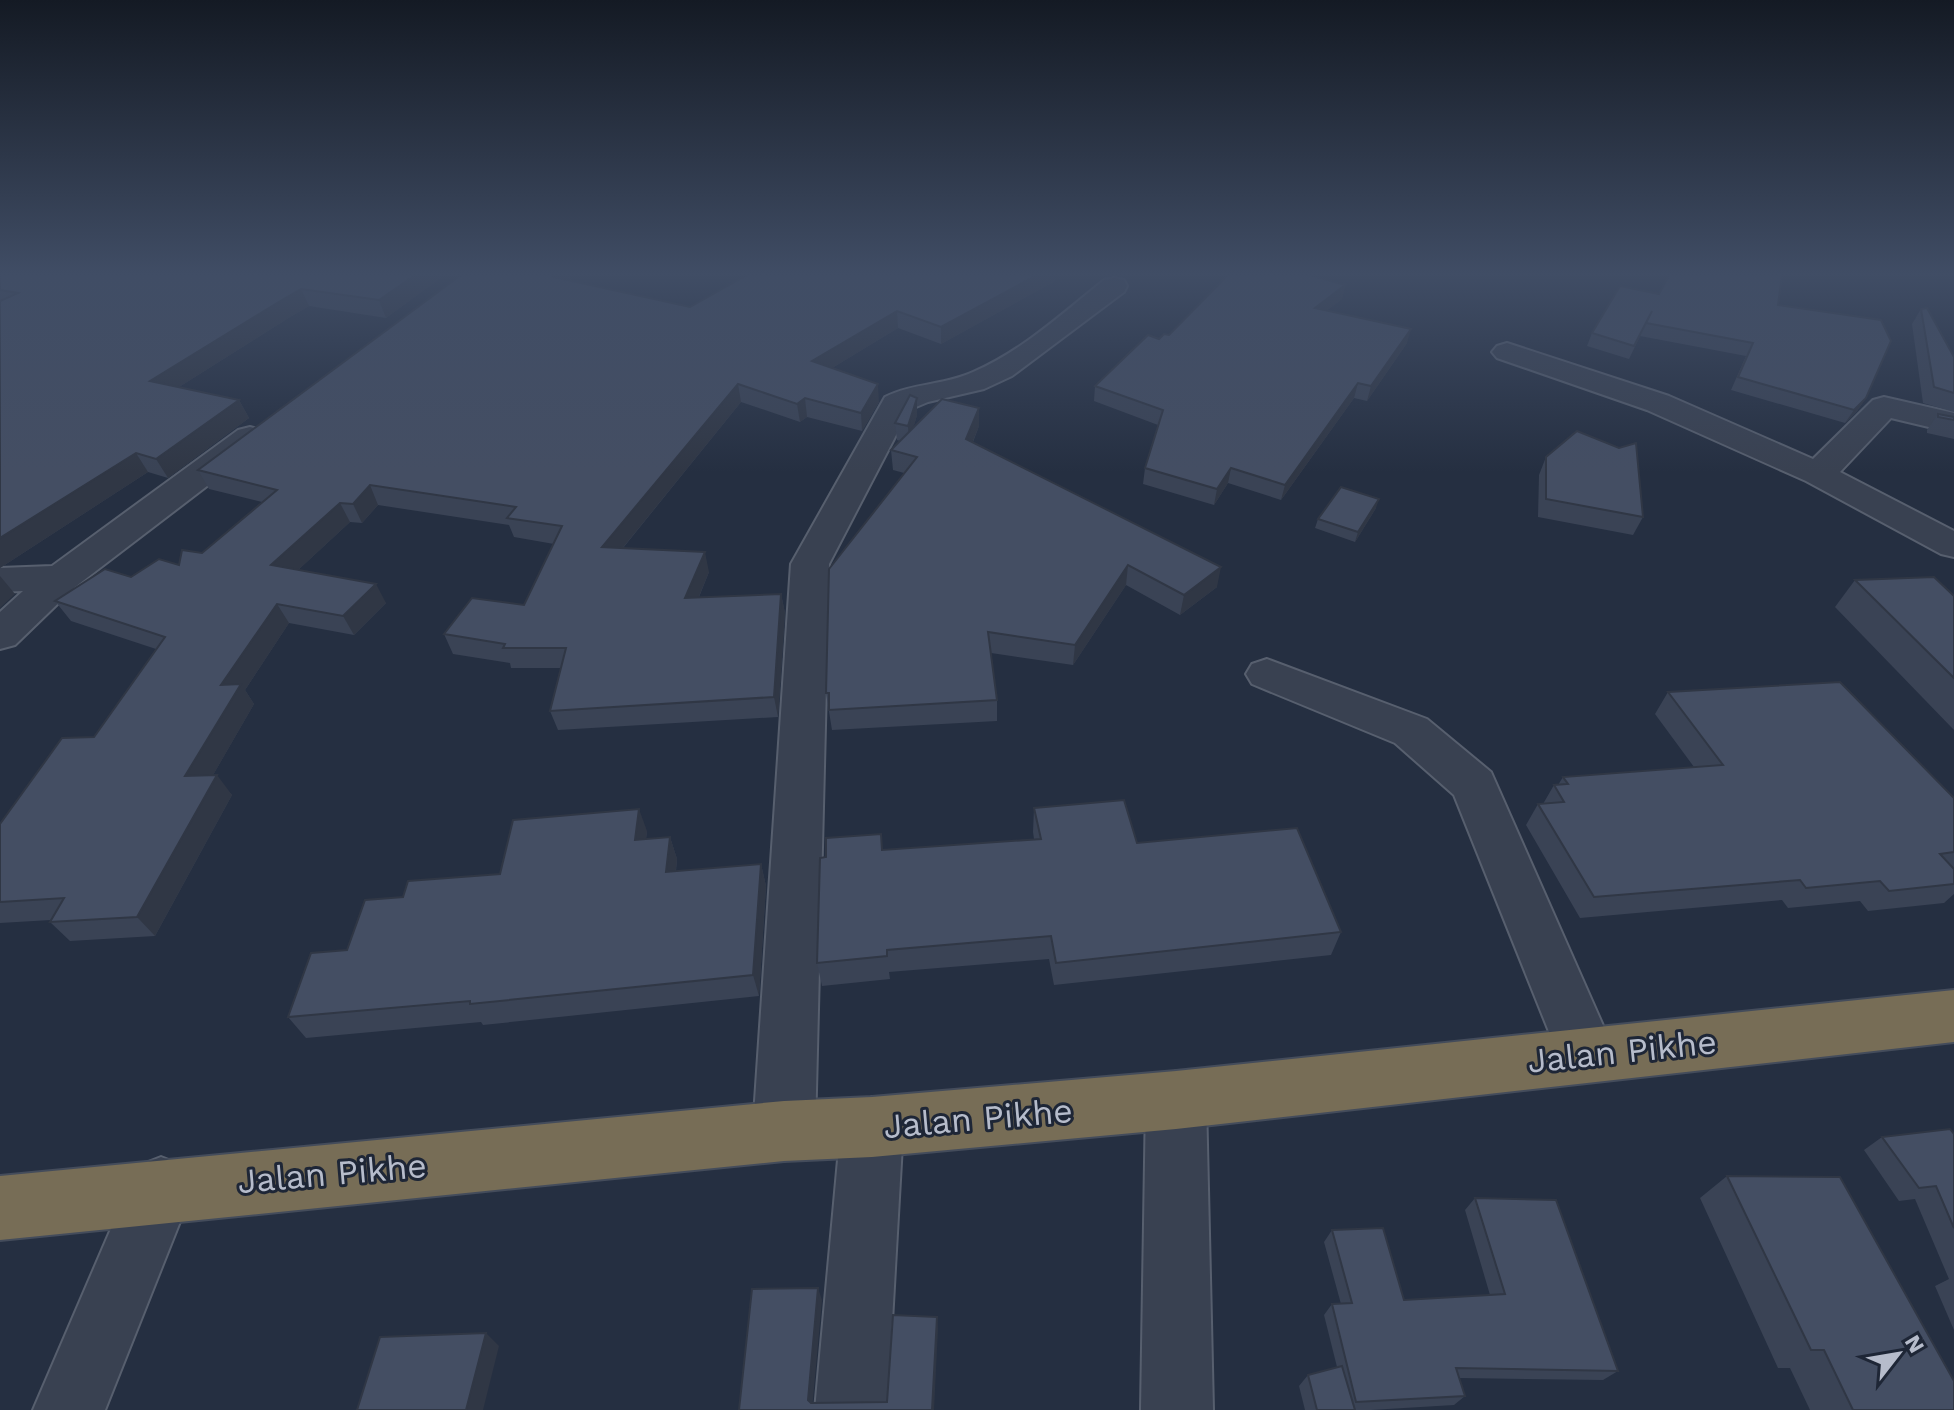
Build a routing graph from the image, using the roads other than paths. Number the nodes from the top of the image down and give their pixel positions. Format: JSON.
{"nodes":[{"id":1,"x":1042,"y":341,"type":"edge"},
{"id":2,"x":1507,"y":352,"type":"dead end"},
{"id":3,"x":276,"y":418,"type":"edge"},
{"id":4,"x":1954,"y":423,"type":"edge"},
{"id":5,"x":1818,"y":474,"type":"junction"},
{"id":6,"x":1954,"y":546,"type":"edge"},
{"id":7,"x":61,"y":578,"type":"junction"},
{"id":8,"x":0,"y":580,"type":"edge"},
{"id":9,"x":0,"y":635,"type":"edge"},
{"id":10,"x":1267,"y":674,"type":"dead end"},
{"id":11,"x":1954,"y":1016,"type":"edge"},
{"id":12,"x":1587,"y":1055,"type":"junction"},
{"id":13,"x":1176,"y":1100,"type":"junction"},
{"id":14,"x":872,"y":1127,"type":"junction"},
{"id":15,"x":784,"y":1131,"type":"junction"},
{"id":16,"x":161,"y":1189,"type":"junction"},
{"id":17,"x":0,"y":1208,"type":"edge"},
{"id":18,"x":69,"y":1410,"type":"edge"},
{"id":19,"x":851,"y":1410,"type":"edge"},
{"id":20,"x":1177,"y":1410,"type":"edge"}],
"edges":[{"from":1,"to":15,"type":"street"},
{"from":2,"to":5,"type":"street"},
{"from":3,"to":7,"type":"street"},
{"from":4,"to":5,"type":"street"},
{"from":5,"to":6,"type":"street"},
{"from":7,"to":8,"type":"street"},
{"from":7,"to":9,"type":"street"},
{"from":10,"to":12,"type":"street"},
{"from":11,"to":12,"type":"highway","name":"Jalan Pikhe"},
{"from":12,"to":13,"type":"highway","name":"Jalan Pikhe"},
{"from":13,"to":14,"type":"highway","name":"Jalan Pikhe"},
{"from":13,"to":20,"type":"street"},
{"from":14,"to":15,"type":"highway","name":"Jalan Pikhe"},
{"from":14,"to":19,"type":"street"},
{"from":15,"to":16,"type":"highway","name":"Jalan Pikhe"},
{"from":16,"to":17,"type":"highway","name":"Jalan Pikhe"},
{"from":16,"to":18,"type":"street"}]}
